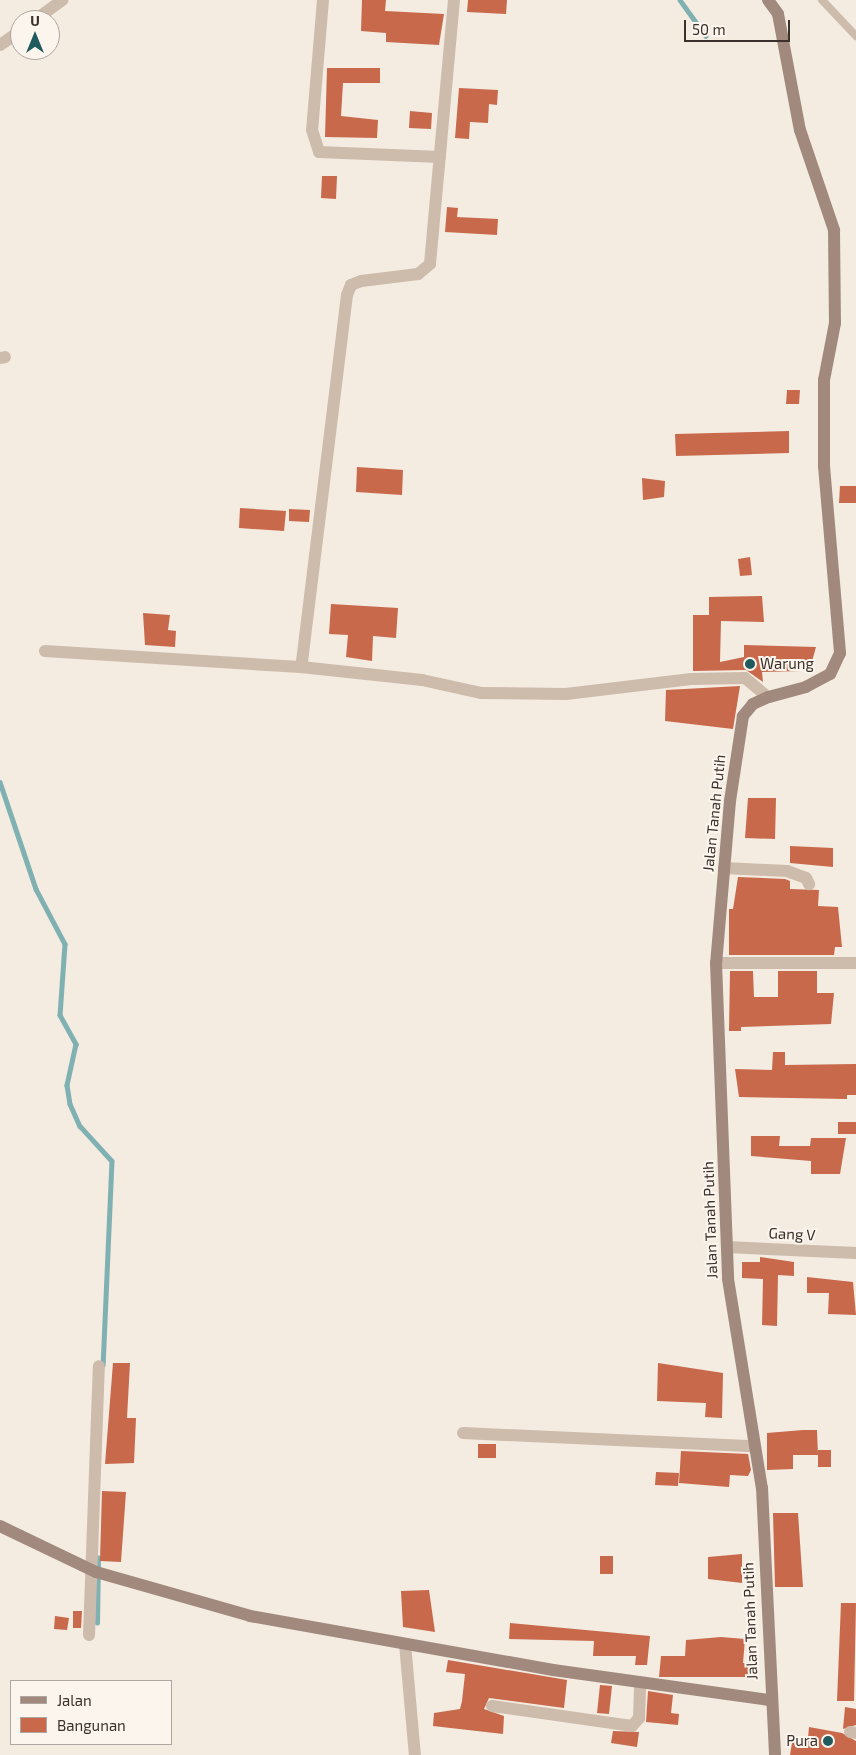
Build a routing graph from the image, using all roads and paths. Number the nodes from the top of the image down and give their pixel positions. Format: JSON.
{"nodes":[{"id":1,"x":63,"y":0,"type":"edge"},
{"id":2,"x":323,"y":0,"type":"edge"},
{"id":3,"x":454,"y":0,"type":"edge"},
{"id":4,"x":822,"y":0,"type":"edge"},
{"id":5,"x":772,"y":2,"type":"edge"},
{"id":6,"x":49,"y":10,"type":"edge"},
{"id":7,"x":856,"y":36,"type":"edge"},
{"id":8,"x":440,"y":157,"type":"junction"},
{"id":9,"x":45,"y":651,"type":"dead end"},
{"id":10,"x":301,"y":667,"type":"junction"},
{"id":11,"x":768,"y":697,"type":"junction"},
{"id":12,"x":724,"y":868,"type":"junction"},
{"id":13,"x":809,"y":884,"type":"dead end"},
{"id":14,"x":716,"y":963,"type":"junction"},
{"id":15,"x":856,"y":963,"type":"edge"},
{"id":16,"x":727,"y":1247,"type":"junction"},
{"id":17,"x":856,"y":1253,"type":"edge"},
{"id":18,"x":99,"y":1366,"type":"dead end"},
{"id":19,"x":463,"y":1433,"type":"dead end"},
{"id":20,"x":754,"y":1446,"type":"junction"},
{"id":21,"x":0,"y":1526,"type":"edge"},
{"id":22,"x":99,"y":1572,"type":"junction"},
{"id":23,"x":89,"y":1635,"type":"dead end"},
{"id":24,"x":405,"y":1644,"type":"junction"},
{"id":25,"x":640,"y":1683,"type":"junction"},
{"id":26,"x":769,"y":1700,"type":"junction"},
{"id":27,"x":492,"y":1706,"type":"dead end"},
{"id":28,"x":415,"y":1755,"type":"edge"},
{"id":29,"x":775,"y":1755,"type":"edge"}],
"edges":[{"from":1,"to":6,"type":"street"},
{"from":2,"to":8,"type":"street"},
{"from":3,"to":8,"type":"street"},
{"from":4,"to":7,"type":"lane"},
{"from":5,"to":11,"type":"street","name":"Jalan Tanah Putih"},
{"from":8,"to":10,"type":"street"},
{"from":9,"to":10,"type":"street"},
{"from":10,"to":11,"type":"street"},
{"from":11,"to":12,"type":"street","name":"Jalan Tanah Putih"},
{"from":12,"to":13,"type":"street"},
{"from":12,"to":14,"type":"street","name":"Jalan Tanah Putih"},
{"from":14,"to":15,"type":"street"},
{"from":14,"to":16,"type":"street","name":"Jalan Tanah Putih"},
{"from":16,"to":17,"type":"street","name":"Gang V"},
{"from":16,"to":20,"type":"street","name":"Jalan Tanah Putih"},
{"from":18,"to":22,"type":"street"},
{"from":19,"to":20,"type":"street"},
{"from":20,"to":26,"type":"street","name":"Jalan Tanah Putih"},
{"from":21,"to":22,"type":"street"},
{"from":22,"to":23,"type":"street"},
{"from":22,"to":24,"type":"street"},
{"from":24,"to":25,"type":"street"},
{"from":24,"to":28,"type":"street"},
{"from":25,"to":26,"type":"street"},
{"from":25,"to":27,"type":"street"},
{"from":26,"to":29,"type":"street","name":"Jalan Tanah Putih"}]}
